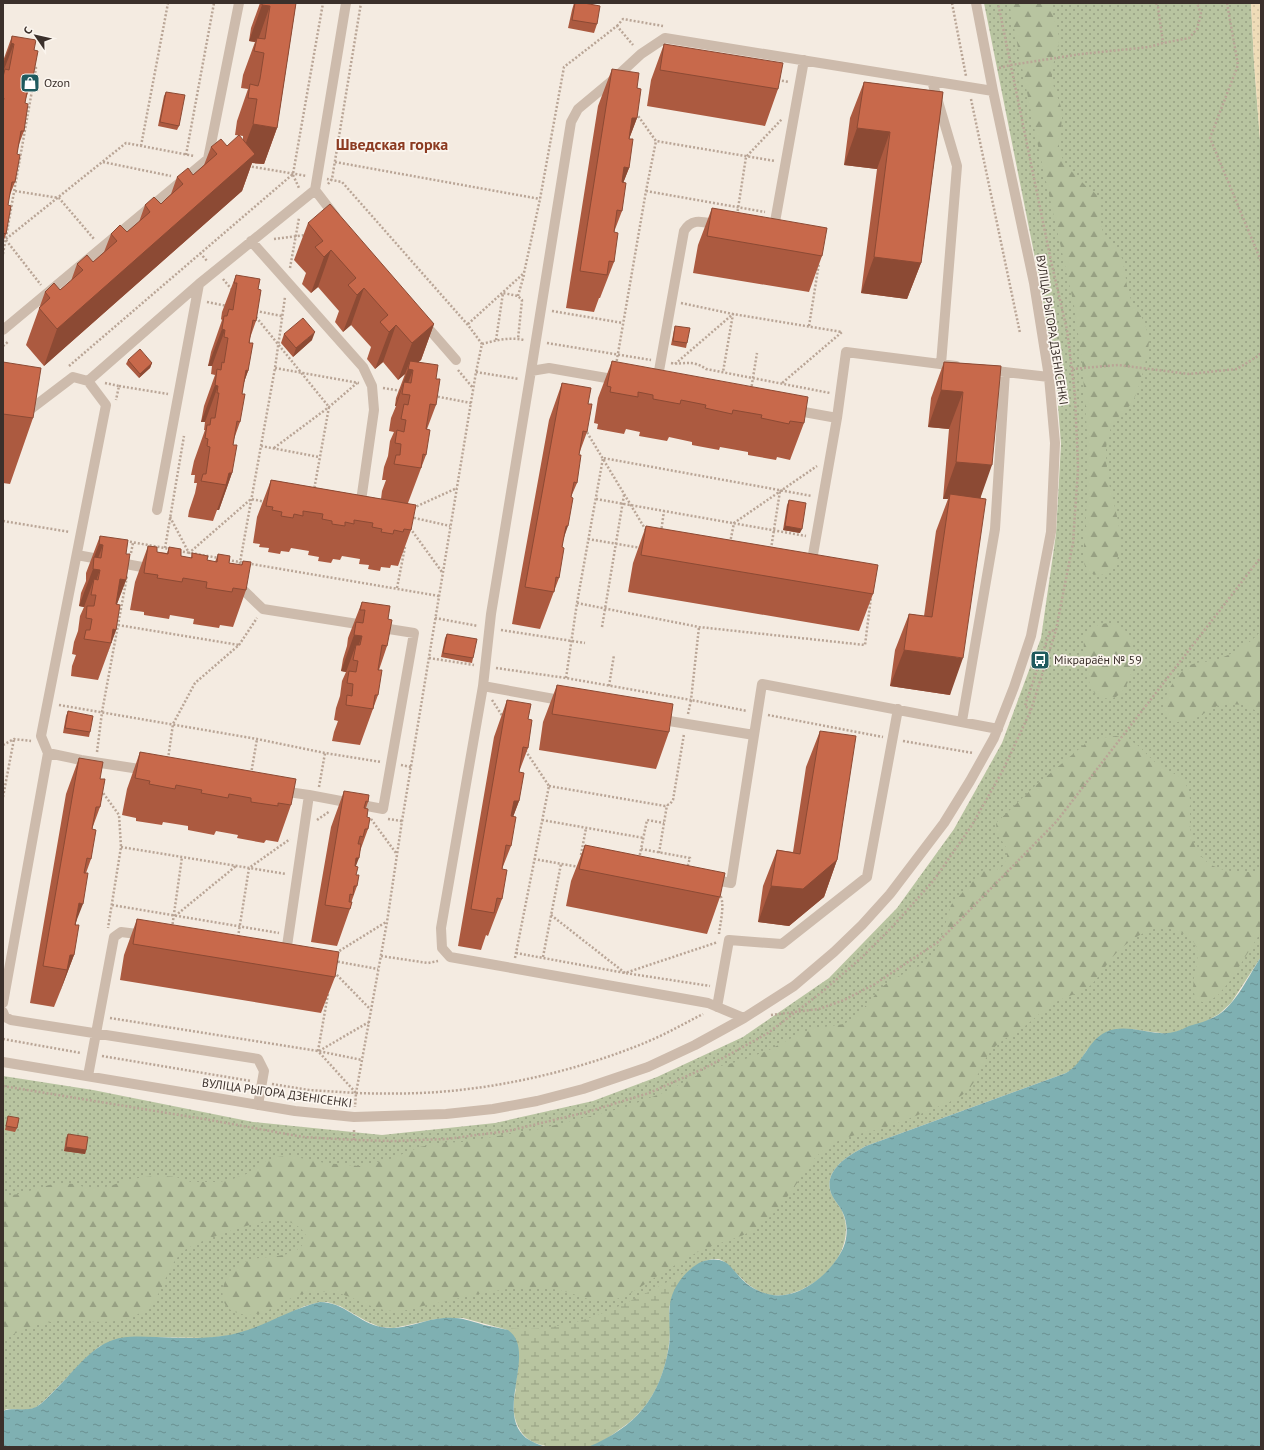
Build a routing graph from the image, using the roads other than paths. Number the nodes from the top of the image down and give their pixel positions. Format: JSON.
{"nodes":[{"id":1,"x":239,"y":3,"type":"edge"},
{"id":2,"x":346,"y":3,"type":"edge"},
{"id":3,"x":976,"y":3,"type":"edge"},
{"id":4,"x":804,"y":60,"type":"junction"},
{"id":5,"x":932,"y":81,"type":"junction"},
{"id":6,"x":993,"y":91,"type":"junction"},
{"id":7,"x":317,"y":192,"type":"junction"},
{"id":8,"x":341,"y":224,"type":"edge"},
{"id":9,"x":734,"y":228,"type":"edge"},
{"id":10,"x":772,"y":235,"type":"edge"},
{"id":11,"x":251,"y":241,"type":"junction"},
{"id":12,"x":199,"y":284,"type":"junction"},
{"id":13,"x":416,"y":312,"type":"edge"},
{"id":14,"x":3,"y":330,"type":"edge"},
{"id":15,"x":454,"y":362,"type":"road end"},
{"id":16,"x":941,"y":364,"type":"junction"},
{"id":17,"x":1005,"y":372,"type":"junction"},
{"id":18,"x":530,"y":376,"type":"junction"},
{"id":19,"x":1049,"y":377,"type":"junction"},
{"id":20,"x":88,"y":381,"type":"junction"},
{"id":21,"x":628,"y":381,"type":"edge"},
{"id":22,"x":657,"y":386,"type":"edge"},
{"id":23,"x":786,"y":409,"type":"edge"},
{"id":24,"x":3,"y":411,"type":"edge"},
{"id":25,"x":837,"y":418,"type":"junction"},
{"id":26,"x":157,"y":510,"type":"dead end"},
{"id":27,"x":359,"y":514,"type":"edge"},
{"id":28,"x":77,"y":555,"type":"junction"},
{"id":29,"x":160,"y":570,"type":"edge"},
{"id":30,"x":810,"y":571,"type":"edge"},
{"id":31,"x":222,"y":581,"type":"edge"},
{"id":32,"x":483,"y":686,"type":"junction"},
{"id":33,"x":576,"y":704,"type":"edge"},
{"id":34,"x":898,"y":709,"type":"junction"},
{"id":35,"x":646,"y":717,"type":"edge"},
{"id":36,"x":962,"y":722,"type":"junction"},
{"id":37,"x":998,"y":729,"type":"junction"},
{"id":38,"x":754,"y":735,"type":"junction"},
{"id":39,"x":48,"y":753,"type":"junction"},
{"id":40,"x":167,"y":773,"type":"edge"},
{"id":41,"x":271,"y":789,"type":"edge"},
{"id":42,"x":310,"y":795,"type":"junction"},
{"id":43,"x":701,"y":878,"type":"edge"},
{"id":44,"x":156,"y":936,"type":"edge"},
{"id":45,"x":268,"y":953,"type":"edge"},
{"id":46,"x":3,"y":1003,"type":"edge"},
{"id":47,"x":712,"y":1005,"type":"junction"},
{"id":48,"x":3,"y":1012,"type":"edge"},
{"id":49,"x":744,"y":1018,"type":"junction"},
{"id":50,"x":95,"y":1034,"type":"junction"},
{"id":51,"x":3,"y":1062,"type":"edge"},
{"id":52,"x":88,"y":1076,"type":"junction"},
{"id":53,"x":258,"y":1105,"type":"junction"}],
"edges":[{"from":1,"to":14,"type":"street"},
{"from":2,"to":7,"type":"street"},
{"from":3,"to":6,"type":"street","name":"ВУЛІЦА РЫГОРА ДЗЕНІСЕНКІ"},
{"from":4,"to":5,"type":"street"},
{"from":4,"to":10,"type":"street"},
{"from":4,"to":18,"type":"street"},
{"from":5,"to":6,"type":"street"},
{"from":5,"to":16,"type":"street"},
{"from":6,"to":19,"type":"street","name":"ВУЛІЦА РЫГОРА ДЗЕНІСЕНКІ"},
{"from":7,"to":8,"type":"street"},
{"from":7,"to":11,"type":"street"},
{"from":9,"to":22,"type":"street"},
{"from":11,"to":12,"type":"street"},
{"from":11,"to":27,"type":"street"},
{"from":12,"to":20,"type":"street"},
{"from":12,"to":26,"type":"street"},
{"from":13,"to":15,"type":"street"},
{"from":16,"to":17,"type":"street"},
{"from":16,"to":25,"type":"street"},
{"from":17,"to":19,"type":"street"},
{"from":17,"to":36,"type":"street"},
{"from":18,"to":21,"type":"street"},
{"from":18,"to":32,"type":"street"},
{"from":19,"to":37,"type":"street","name":"ВУЛІЦА РЫГОРА ДЗЕНІСЕНКІ"},
{"from":20,"to":24,"type":"street"},
{"from":20,"to":28,"type":"street"},
{"from":23,"to":25,"type":"street"},
{"from":25,"to":30,"type":"street"},
{"from":28,"to":29,"type":"street"},
{"from":28,"to":39,"type":"street"},
{"from":31,"to":42,"type":"street"},
{"from":32,"to":33,"type":"street"},
{"from":32,"to":47,"type":"street"},
{"from":34,"to":36,"type":"street"},
{"from":34,"to":38,"type":"street"},
{"from":34,"to":47,"type":"street"},
{"from":35,"to":38,"type":"street"},
{"from":36,"to":37,"type":"street"},
{"from":37,"to":49,"type":"street","name":"ВУЛІЦА РЫГОРА ДЗЕНІСЕНКІ"},
{"from":38,"to":43,"type":"street"},
{"from":39,"to":40,"type":"street"},
{"from":39,"to":46,"type":"street"},
{"from":41,"to":42,"type":"street"},
{"from":42,"to":45,"type":"street"},
{"from":44,"to":50,"type":"street"},
{"from":47,"to":49,"type":"street"},
{"from":48,"to":50,"type":"street"},
{"from":49,"to":53,"type":"street","name":"ВУЛІЦА РЫГОРА ДЗЕНІСЕНКІ"},
{"from":50,"to":52,"type":"street"},
{"from":50,"to":53,"type":"street"},
{"from":51,"to":52,"type":"street","name":"ВУЛІЦА РЫГОРА ДЗЕНІСЕНКІ"},
{"from":52,"to":53,"type":"street","name":"ВУЛІЦА РЫГОРА ДЗЕНІСЕНКІ"}]}
